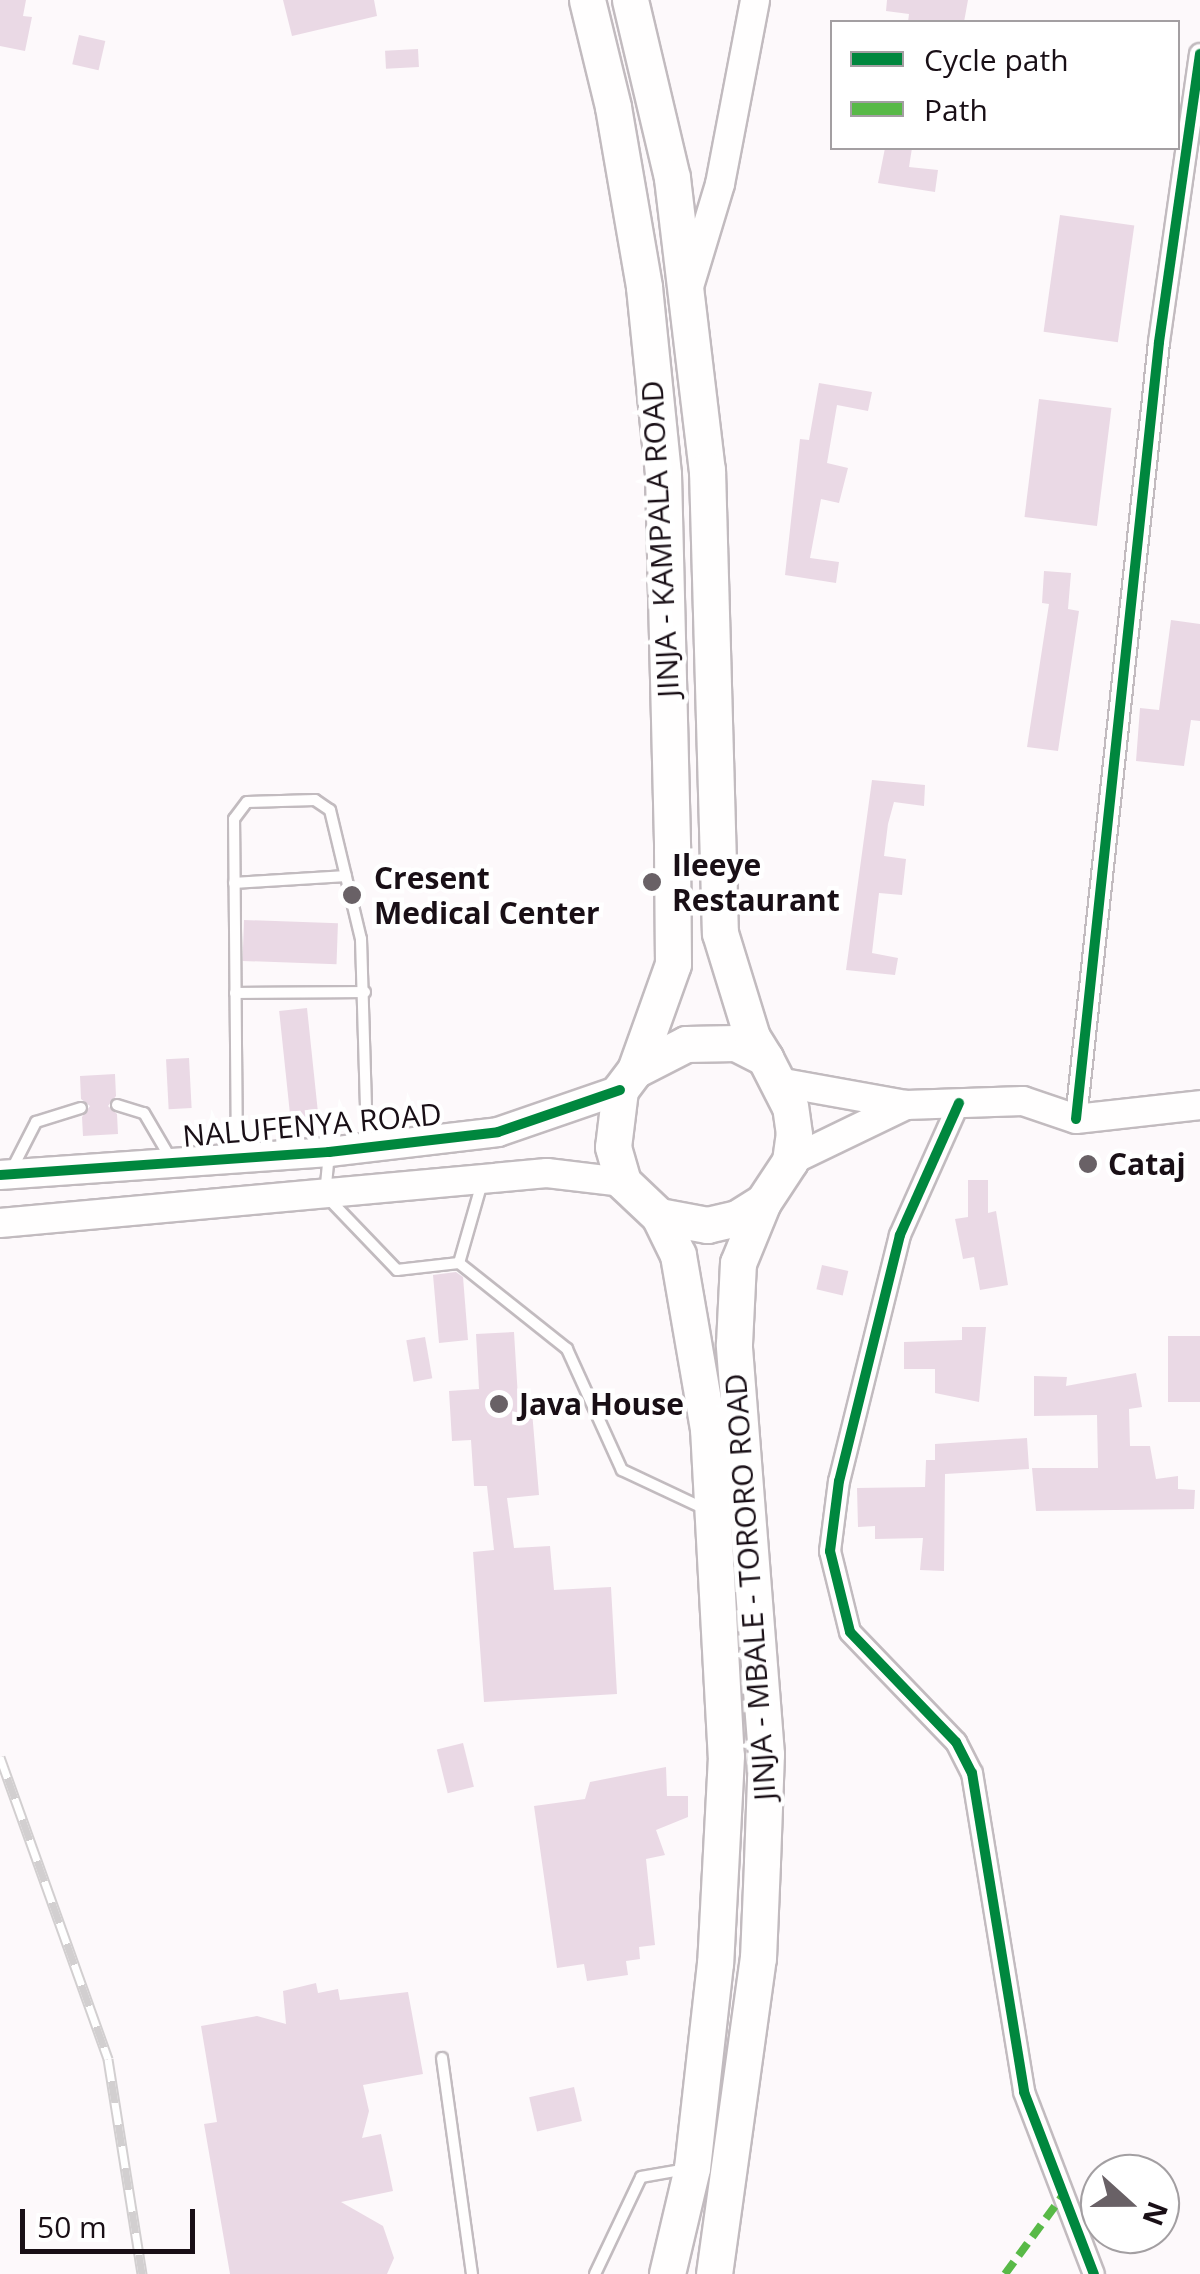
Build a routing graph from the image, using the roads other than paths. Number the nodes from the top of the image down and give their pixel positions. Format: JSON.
{"nodes":[{"id":1,"x":587,"y":0,"type":"edge"},
{"id":2,"x":630,"y":0,"type":"edge"},
{"id":3,"x":756,"y":0,"type":"edge"},
{"id":4,"x":1200,"y":54,"type":"edge"},
{"id":5,"x":688,"y":290,"type":"junction"},
{"id":6,"x":346,"y":876,"type":"junction"},
{"id":7,"x":234,"y":883,"type":"junction"},
{"id":8,"x":365,"y":992,"type":"junction"},
{"id":9,"x":235,"y":993,"type":"junction"},
{"id":10,"x":772,"y":1070,"type":"junction"},
{"id":11,"x":628,"y":1080,"type":"junction"},
{"id":12,"x":958,"y":1103,"type":"junction"},
{"id":13,"x":1200,"y":1104,"type":"edge"},
{"id":14,"x":117,"y":1105,"type":"dead end"},
{"id":15,"x":906,"y":1105,"type":"junction"},
{"id":16,"x":82,"y":1108,"type":"dead end"},
{"id":17,"x":1076,"y":1118,"type":"junction"},
{"id":18,"x":367,"y":1148,"type":"junction"},
{"id":19,"x":329,"y":1152,"type":"junction"},
{"id":20,"x":237,"y":1158,"type":"junction"},
{"id":21,"x":790,"y":1161,"type":"junction"},
{"id":22,"x":174,"y":1163,"type":"junction"},
{"id":23,"x":5,"y":1174,"type":"edge"},
{"id":24,"x":483,"y":1182,"type":"junction"},
{"id":25,"x":623,"y":1182,"type":"junction"},
{"id":26,"x":324,"y":1195,"type":"junction"},
{"id":27,"x":763,"y":1202,"type":"junction"},
{"id":28,"x":659,"y":1216,"type":"junction"},
{"id":29,"x":0,"y":1223,"type":"edge"},
{"id":30,"x":458,"y":1263,"type":"junction"},
{"id":31,"x":710,"y":1511,"type":"junction"},
{"id":32,"x":442,"y":2058,"type":"dead end"},
{"id":33,"x":692,"y":2168,"type":"junction"},
{"id":34,"x":472,"y":2274,"type":"edge"},
{"id":35,"x":595,"y":2274,"type":"edge"},
{"id":36,"x":666,"y":2274,"type":"edge"},
{"id":37,"x":714,"y":2274,"type":"edge"},
{"id":38,"x":1094,"y":2274,"type":"edge"}],
"edges":[{"from":1,"to":11,"type":"highway","name":"JINJA - KAMPALA ROAD"},
{"from":2,"to":5,"type":"highway","name":"JINJA - KAMPALA ROAD"},
{"from":3,"to":5,"type":"street"},
{"from":4,"to":17,"type":"street"},
{"from":5,"to":10,"type":"highway","name":"JINJA - KAMPALA ROAD"},
{"from":6,"to":7,"type":"lane"},
{"from":6,"to":7,"type":"lane"},
{"from":6,"to":8,"type":"lane"},
{"from":7,"to":9,"type":"lane"},
{"from":8,"to":9,"type":"lane"},
{"from":8,"to":18,"type":"lane"},
{"from":9,"to":20,"type":"lane"},
{"from":10,"to":11,"type":"highway"},
{"from":10,"to":15,"type":"street"},
{"from":10,"to":21,"type":"highway"},
{"from":11,"to":18,"type":"street","name":"NALUFENYA ROAD"},
{"from":11,"to":25,"type":"highway"},
{"from":12,"to":15,"type":"street"},
{"from":12,"to":17,"type":"street"},
{"from":12,"to":38,"type":"street"},
{"from":13,"to":17,"type":"street"},
{"from":14,"to":22,"type":"lane"},
{"from":15,"to":21,"type":"street"},
{"from":16,"to":23,"type":"lane"},
{"from":18,"to":19,"type":"street","name":"NALUFENYA ROAD"},
{"from":19,"to":20,"type":"street","name":"NALUFENYA ROAD"},
{"from":19,"to":26,"type":"lane"},
{"from":20,"to":22,"type":"street","name":"NALUFENYA ROAD"},
{"from":21,"to":27,"type":"highway"},
{"from":22,"to":23,"type":"street","name":"NALUFENYA ROAD"},
{"from":24,"to":25,"type":"street"},
{"from":24,"to":26,"type":"street"},
{"from":24,"to":30,"type":"lane"},
{"from":25,"to":28,"type":"highway"},
{"from":26,"to":29,"type":"street"},
{"from":26,"to":30,"type":"lane"},
{"from":27,"to":28,"type":"highway"},
{"from":27,"to":37,"type":"highway","name":"JINJA - MBALE - TORORO ROAD"},
{"from":28,"to":31,"type":"highway","name":"JINJA - MBALE - TORORO ROAD"},
{"from":30,"to":31,"type":"lane"},
{"from":31,"to":33,"type":"highway","name":"JINJA - MBALE - TORORO ROAD"},
{"from":32,"to":34,"type":"lane"},
{"from":33,"to":35,"type":"lane"},
{"from":33,"to":36,"type":"highway","name":"JINJA - MBALE - TORORO ROAD"}]}
